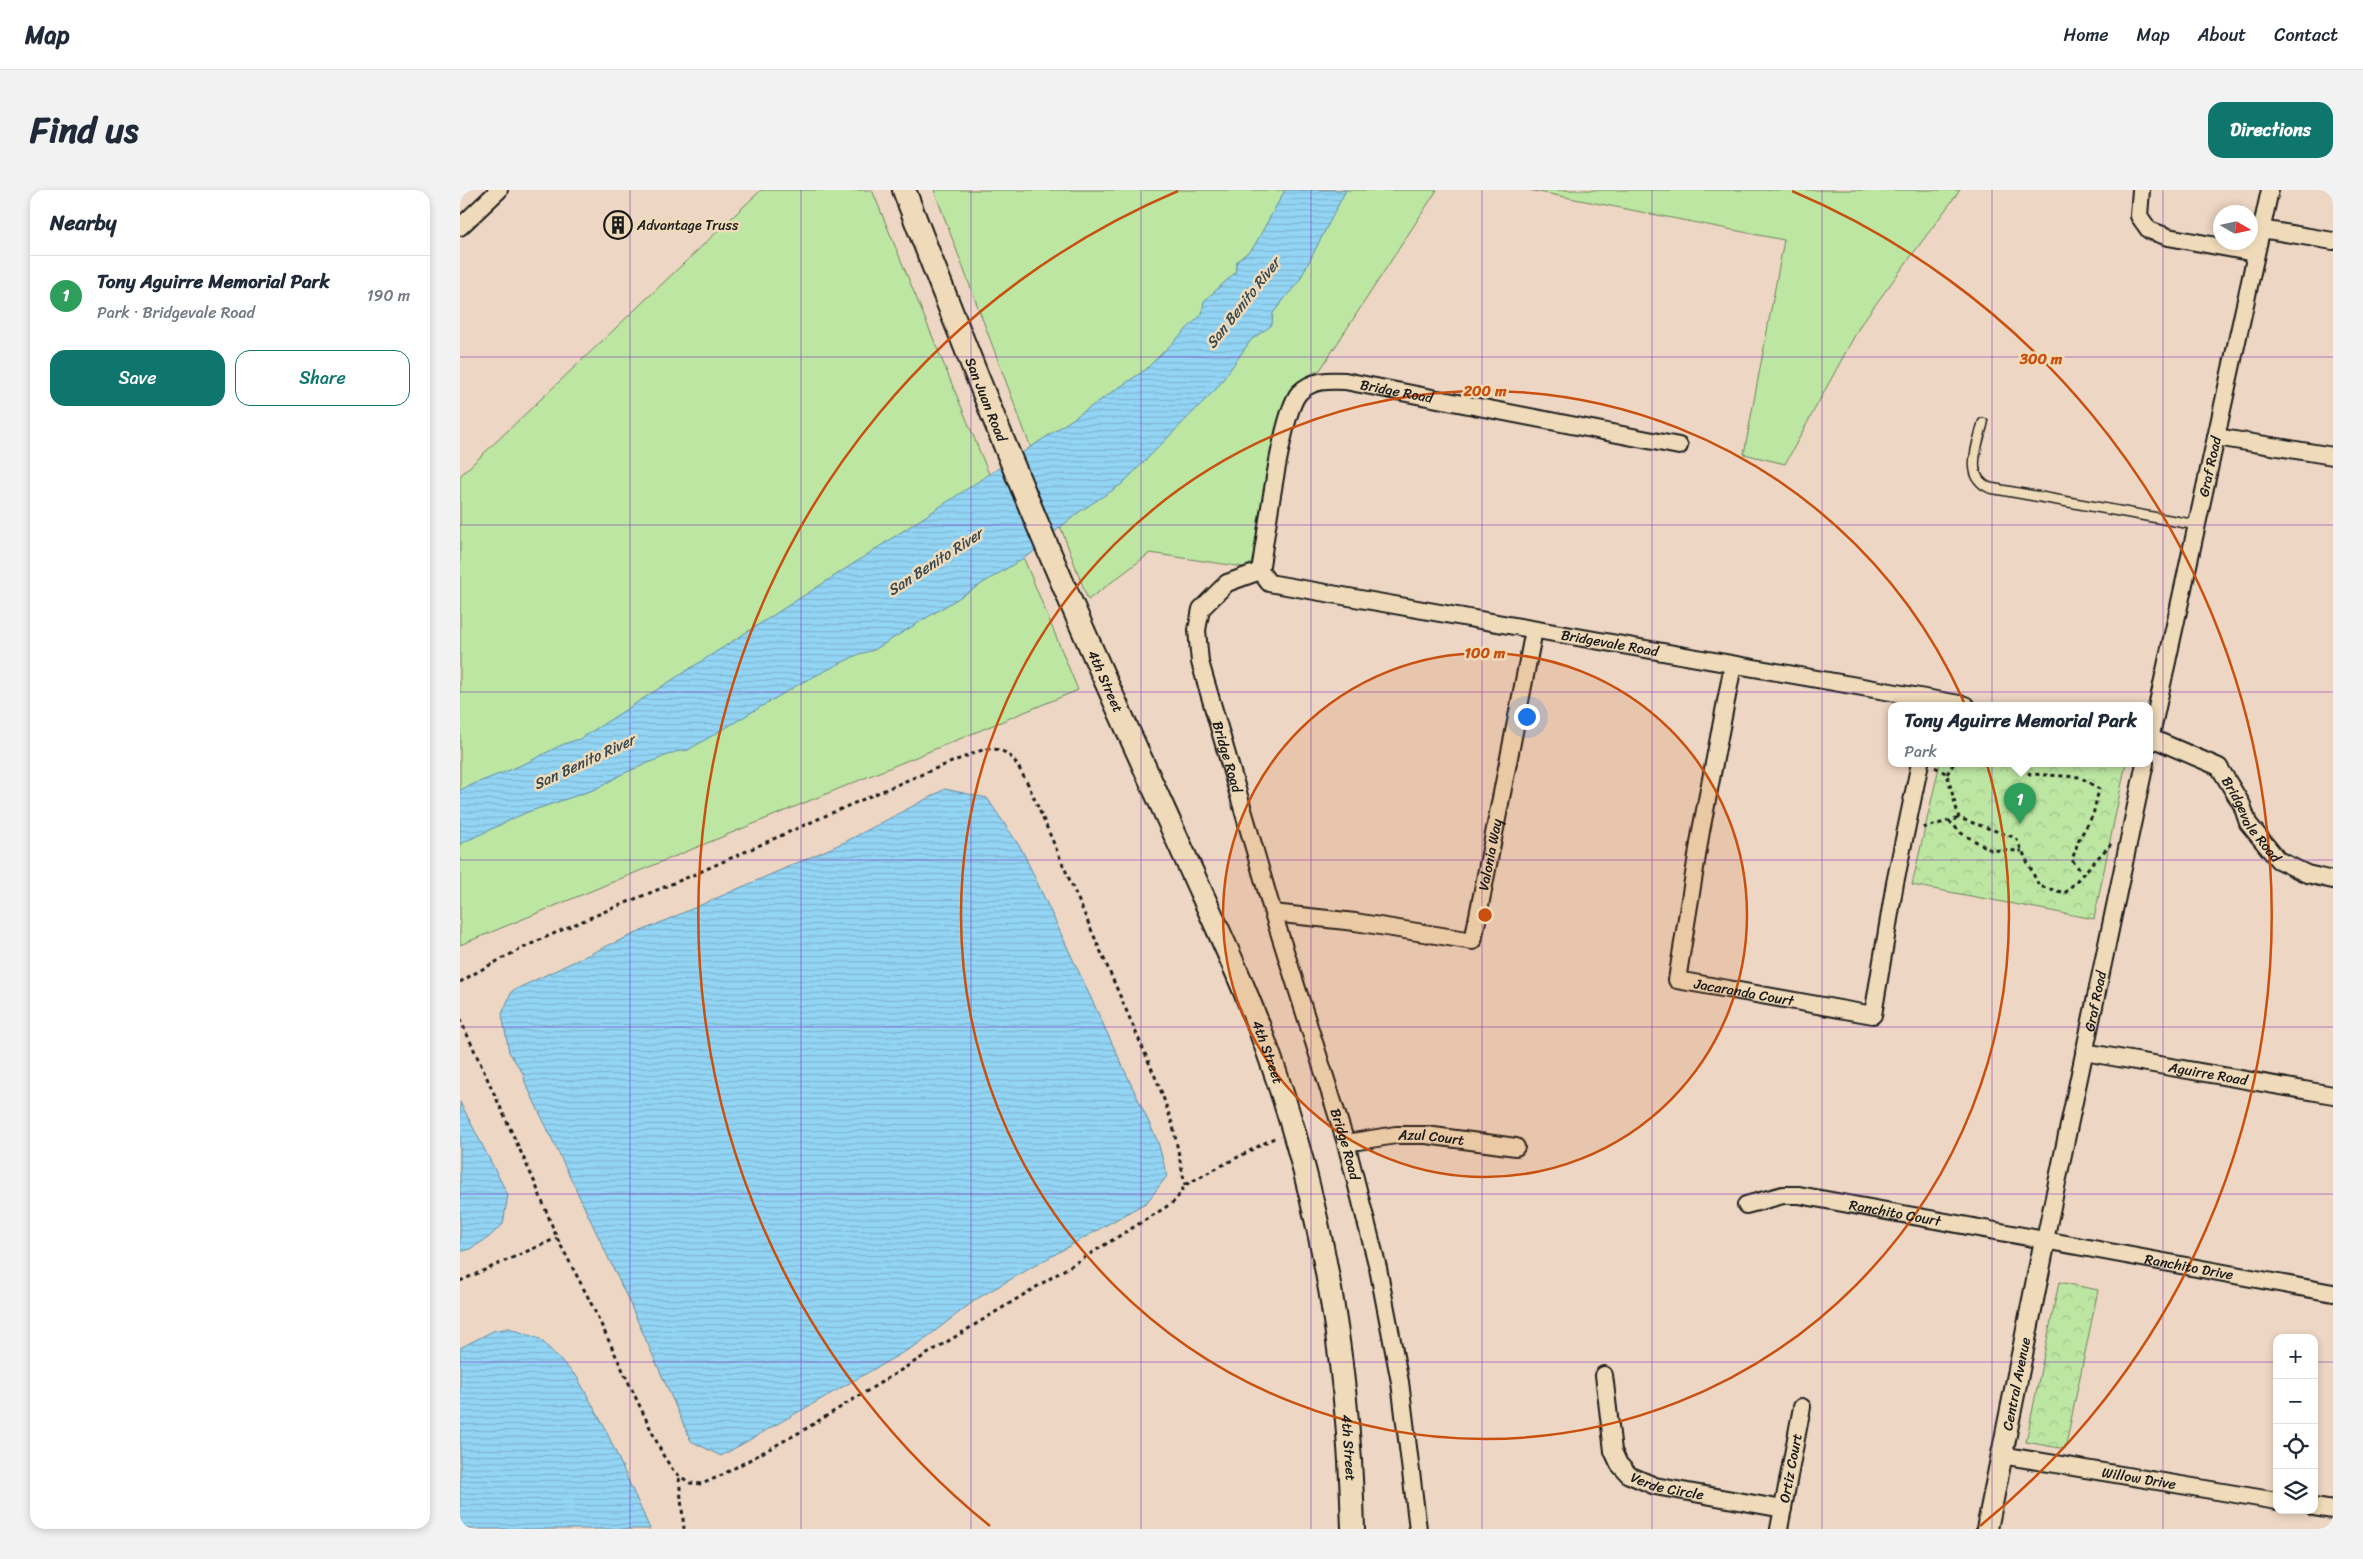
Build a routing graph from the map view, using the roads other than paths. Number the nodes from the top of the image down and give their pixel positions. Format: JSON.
{"nodes":[{"id":1,"x":500,"y":190,"type":"edge"},
{"id":2,"x":904,"y":190,"type":"edge"},
{"id":3,"x":2141,"y":190,"type":"edge"},
{"id":4,"x":2270,"y":190,"type":"edge"},
{"id":5,"x":460,"y":227,"type":"edge"},
{"id":6,"x":2261,"y":229,"type":"junction"},
{"id":7,"x":2333,"y":241,"type":"edge"},
{"id":8,"x":2255,"y":252,"type":"junction"},
{"id":9,"x":1983,"y":423,"type":"dead end"},
{"id":10,"x":2216,"y":437,"type":"junction"},
{"id":11,"x":1679,"y":446,"type":"dead end"},
{"id":12,"x":2333,"y":456,"type":"edge"},
{"id":13,"x":2197,"y":525,"type":"junction"},
{"id":14,"x":1260,"y":571,"type":"junction"},
{"id":15,"x":1073,"y":608,"type":"joint"},
{"id":16,"x":1534,"y":630,"type":"junction"},
{"id":17,"x":1733,"y":665,"type":"junction"},
{"id":18,"x":1928,"y":702,"type":"edge"},
{"id":19,"x":2153,"y":722,"type":"edge"},
{"id":20,"x":2153,"y":741,"type":"edge"},
{"id":21,"x":1919,"y":767,"type":"edge"},
{"id":22,"x":2144,"y":767,"type":"edge"},
{"id":23,"x":2333,"y":880,"type":"edge"},
{"id":24,"x":1273,"y":913,"type":"junction"},
{"id":25,"x":2084,"y":1052,"type":"junction"},
{"id":26,"x":2333,"y":1095,"type":"edge"},
{"id":27,"x":1346,"y":1143,"type":"junction"},
{"id":28,"x":1516,"y":1147,"type":"dead end"},
{"id":29,"x":1746,"y":1205,"type":"dead end"},
{"id":30,"x":2045,"y":1240,"type":"junction"},
{"id":31,"x":2333,"y":1293,"type":"edge"},
{"id":32,"x":1604,"y":1375,"type":"dead end"},
{"id":33,"x":1802,"y":1407,"type":"dead end"},
{"id":34,"x":2001,"y":1455,"type":"junction"},
{"id":35,"x":2273,"y":1500,"type":"edge"},
{"id":36,"x":2318,"y":1508,"type":"edge"},
{"id":37,"x":1783,"y":1509,"type":"junction"},
{"id":38,"x":2333,"y":1510,"type":"edge"},
{"id":39,"x":1353,"y":1529,"type":"edge"},
{"id":40,"x":1418,"y":1529,"type":"edge"},
{"id":41,"x":1779,"y":1529,"type":"edge"},
{"id":42,"x":1987,"y":1529,"type":"edge"}],
"edges":[{"from":1,"to":5,"type":"street"},
{"from":2,"to":15,"type":"main road","name":"San Juan Road"},
{"from":3,"to":8,"type":"street"},
{"from":4,"to":6,"type":"street","name":"Graf Road"},
{"from":6,"to":7,"type":"street"},
{"from":6,"to":8,"type":"street","name":"Graf Road"},
{"from":8,"to":10,"type":"street","name":"Graf Road"},
{"from":9,"to":13,"type":"lane"},
{"from":10,"to":12,"type":"street"},
{"from":10,"to":13,"type":"street","name":"Graf Road"},
{"from":11,"to":14,"type":"street","name":"Bridge Road"},
{"from":13,"to":19,"type":"street","name":"Graf Road"},
{"from":14,"to":16,"type":"street","name":"Bridgevale Road"},
{"from":14,"to":24,"type":"street","name":"Bridge Road"},
{"from":15,"to":39,"type":"main road","name":"4th Street"},
{"from":16,"to":17,"type":"street","name":"Bridgevale Road"},
{"from":16,"to":24,"type":"street","name":"Valonia Way"},
{"from":17,"to":18,"type":"street","name":"Bridgevale Road"},
{"from":17,"to":21,"type":"street","name":"Jacaranda Court"},
{"from":20,"to":23,"type":"street","name":"Bridgevale Road"},
{"from":22,"to":25,"type":"street","name":"Graf Road"},
{"from":24,"to":27,"type":"street","name":"Bridge Road"},
{"from":25,"to":26,"type":"street","name":"Aguirre Road"},
{"from":25,"to":30,"type":"street","name":"Graf Road"},
{"from":27,"to":28,"type":"street","name":"Azul Court"},
{"from":27,"to":40,"type":"street","name":"Bridge Road"},
{"from":29,"to":30,"type":"street","name":"Ranchito Court"},
{"from":30,"to":31,"type":"street","name":"Ranchito Drive"},
{"from":30,"to":34,"type":"street","name":"Central Avenue"},
{"from":32,"to":37,"type":"street","name":"Verde Circle"},
{"from":33,"to":37,"type":"street","name":"Ortiz Court"},
{"from":34,"to":35,"type":"street","name":"Willow Drive"},
{"from":34,"to":42,"type":"street","name":"Central Avenue"},
{"from":36,"to":38,"type":"street"},
{"from":37,"to":41,"type":"street","name":"Ortiz Court"}]}
